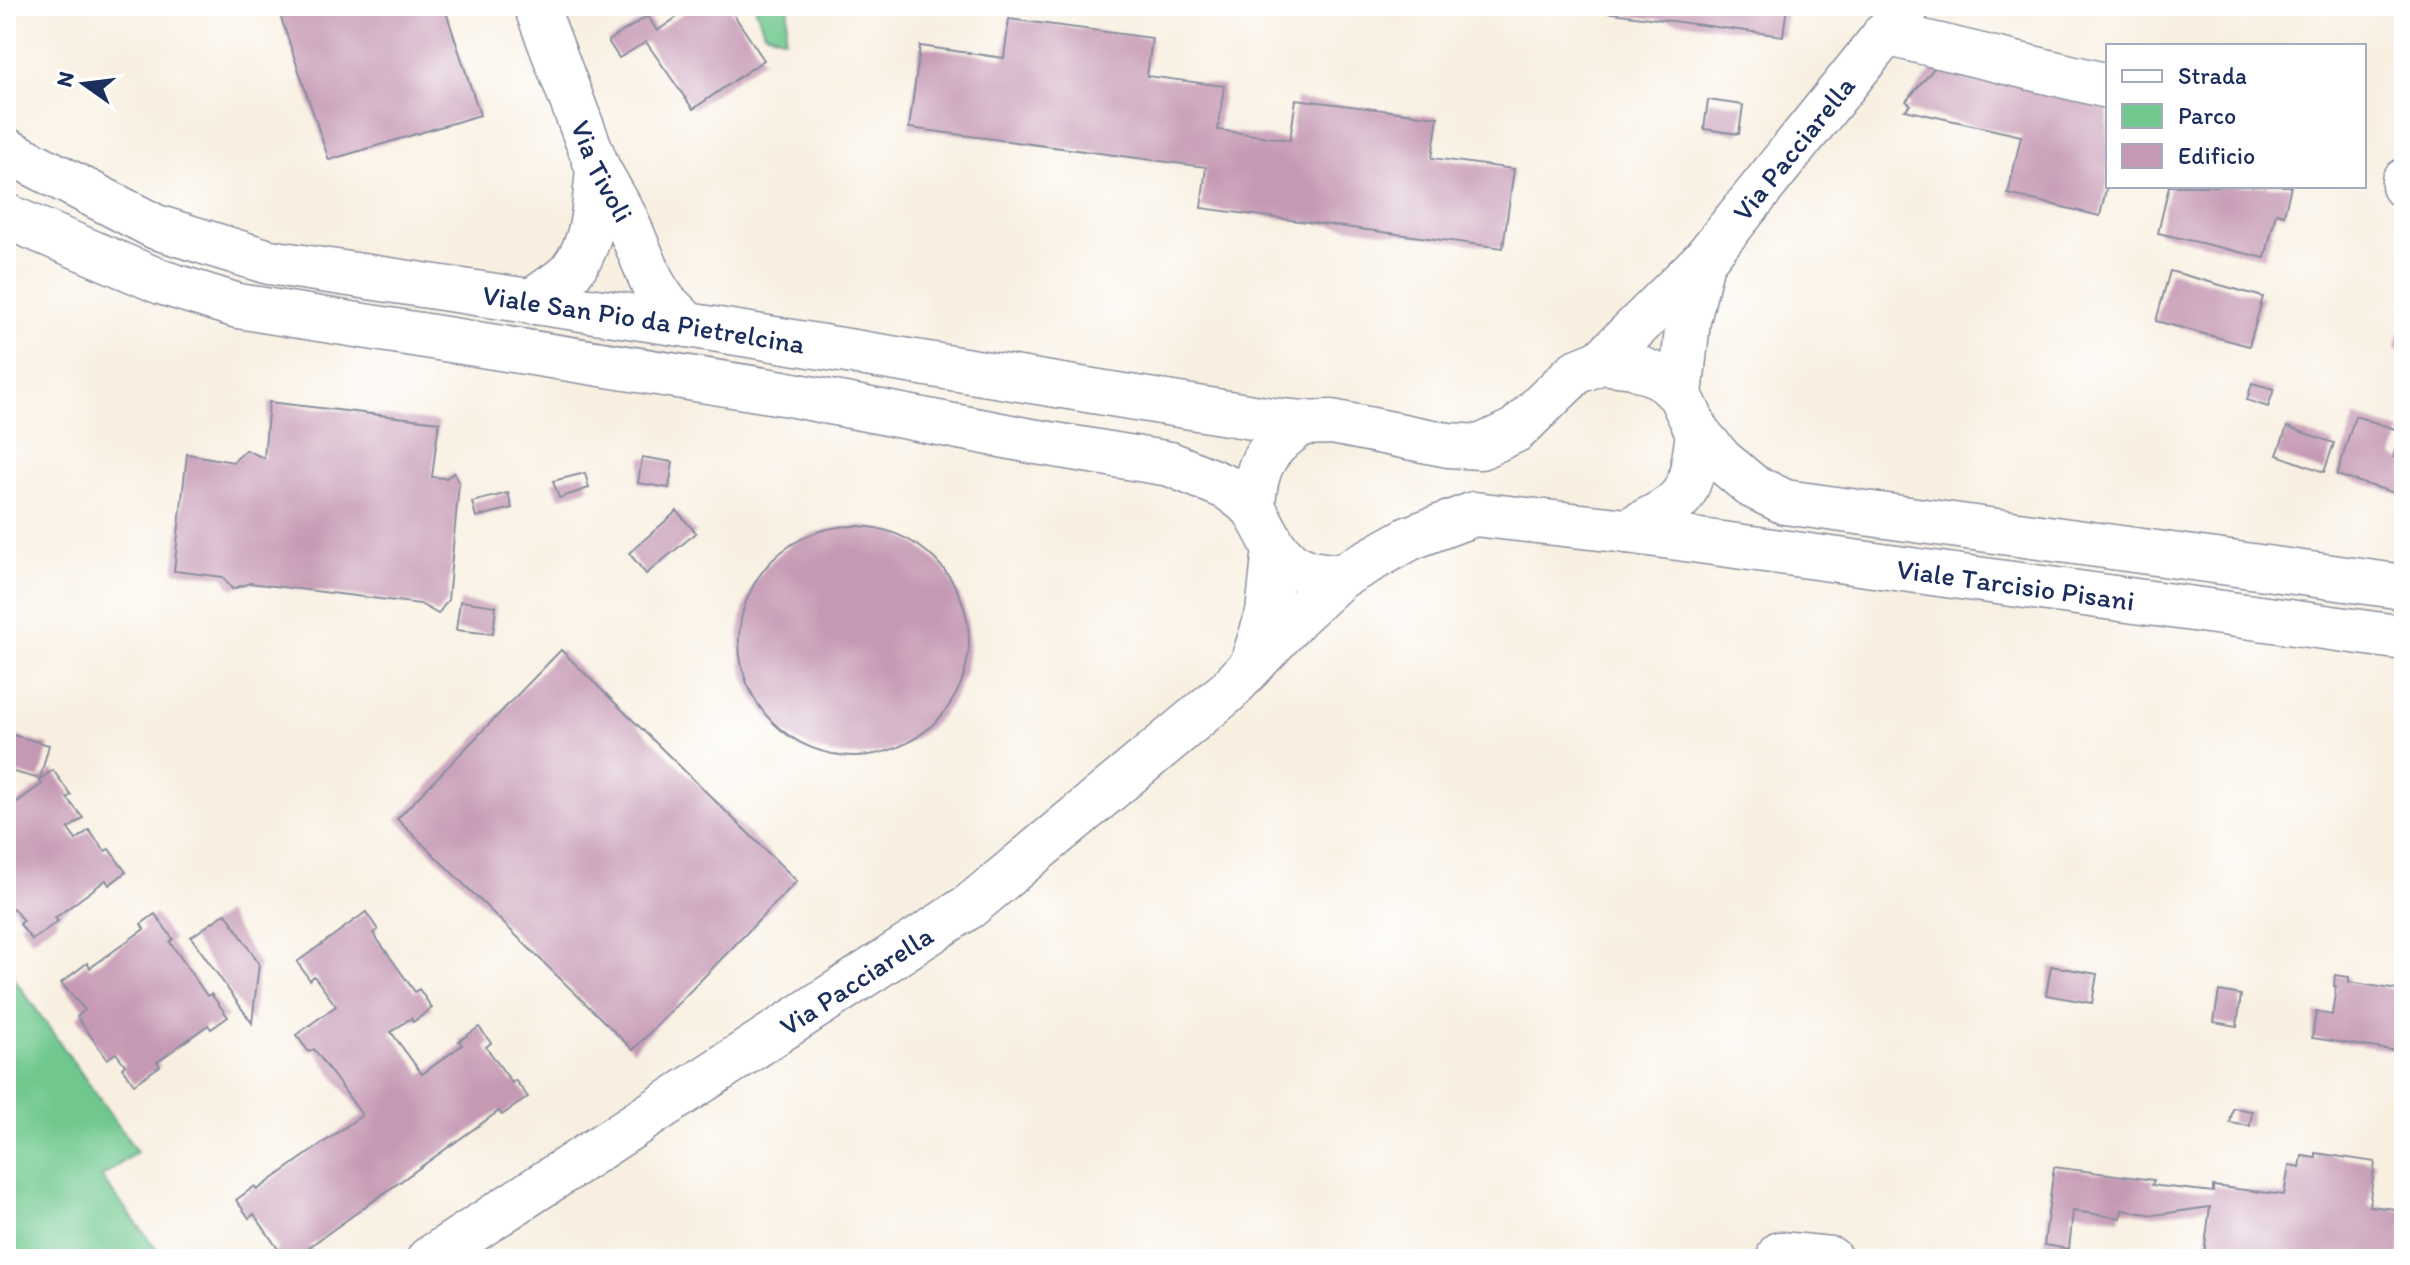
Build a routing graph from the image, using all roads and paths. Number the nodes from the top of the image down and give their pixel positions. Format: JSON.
{"nodes":[{"id":1,"x":536,"y":6,"type":"edge"},
{"id":2,"x":1894,"y":15,"type":"edge"},
{"id":3,"x":2106,"y":85,"type":"edge"},
{"id":4,"x":6,"y":150,"type":"edge"},
{"id":5,"x":598,"y":169,"type":"junction"},
{"id":6,"x":6,"y":216,"type":"edge"},
{"id":7,"x":1702,"y":262,"type":"junction"},
{"id":8,"x":531,"y":302,"type":"junction"},
{"id":9,"x":688,"y":325,"type":"junction"},
{"id":10,"x":1601,"y":362,"type":"junction"},
{"id":11,"x":1689,"y":414,"type":"junction"},
{"id":12,"x":1302,"y":423,"type":"junction"},
{"id":13,"x":1253,"y":507,"type":"junction"},
{"id":14,"x":1627,"y":531,"type":"junction"},
{"id":15,"x":1275,"y":548,"type":"junction"},
{"id":16,"x":1340,"y":577,"type":"junction"},
{"id":17,"x":2404,"y":587,"type":"edge"},
{"id":18,"x":2404,"y":638,"type":"edge"},
{"id":19,"x":1252,"y":664,"type":"junction"},
{"id":20,"x":1780,"y":1254,"type":"dead end"},
{"id":21,"x":429,"y":1259,"type":"edge"},
{"id":22,"x":1830,"y":1259,"type":"edge"}],
"edges":[{"from":1,"to":5,"type":"main road","name":"Via Tivoli"},
{"from":2,"to":3,"type":"main road","name":"Via Pacciarella"},
{"from":2,"to":7,"type":"main road","name":"Via Pacciarella"},
{"from":4,"to":8,"type":"main road","name":"Viale San Pio da Pietrelcina"},
{"from":5,"to":8,"type":"main road"},
{"from":5,"to":9,"type":"main road","name":"Via Tivoli"},
{"from":6,"to":13,"type":"main road","name":"Viale San Pio da Pietrelcina"},
{"from":7,"to":10,"type":"main road","name":"Via Pacciarella"},
{"from":7,"to":11,"type":"main road"},
{"from":8,"to":9,"type":"main road","name":"Viale San Pio da Pietrelcina"},
{"from":9,"to":12,"type":"main road","name":"Viale San Pio da Pietrelcina"},
{"from":10,"to":11,"type":"main road","name":"Viale Tarcisio Pisani"},
{"from":10,"to":12,"type":"main road","name":"Viale San Pio da Pietrelcina"},
{"from":11,"to":14,"type":"main road"},
{"from":11,"to":17,"type":"main road","name":"Viale Tarcisio Pisani"},
{"from":12,"to":13,"type":"main road"},
{"from":13,"to":15,"type":"main road"},
{"from":14,"to":16,"type":"main road","name":"Viale Tarcisio Pisani"},
{"from":14,"to":18,"type":"main road","name":"Viale Tarcisio Pisani"},
{"from":15,"to":16,"type":"main road"},
{"from":15,"to":19,"type":"main road"},
{"from":16,"to":19,"type":"main road","name":"Via Pacciarella"},
{"from":19,"to":21,"type":"main road","name":"Via Pacciarella"},
{"from":20,"to":22,"type":"main road"}]}
